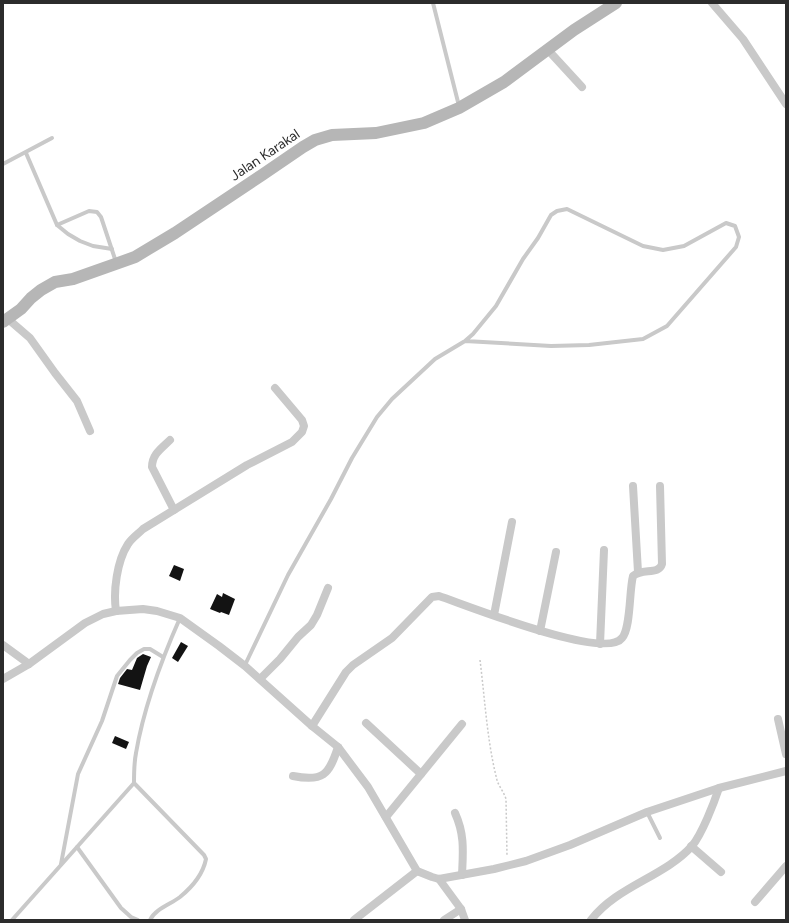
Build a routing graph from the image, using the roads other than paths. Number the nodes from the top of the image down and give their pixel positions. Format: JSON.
{"nodes":[{"id":1,"x":433,"y":3,"type":"edge"},
{"id":2,"x":616,"y":3,"type":"edge"},
{"id":3,"x":712,"y":3,"type":"edge"},
{"id":4,"x":548,"y":50,"type":"junction"},
{"id":5,"x":582,"y":87,"type":"dead end"},
{"id":6,"x":786,"y":104,"type":"edge"},
{"id":7,"x":459,"y":108,"type":"junction"},
{"id":8,"x":52,"y":138,"type":"dead end"},
{"id":9,"x":26,"y":153,"type":"junction"},
{"id":10,"x":3,"y":164,"type":"edge"},
{"id":11,"x":57,"y":225,"type":"junction"},
{"id":12,"x":112,"y":249,"type":"junction"},
{"id":13,"x":117,"y":264,"type":"junction"},
{"id":14,"x":6,"y":321,"type":"edge"},
{"id":15,"x":465,"y":341,"type":"junction"},
{"id":16,"x":275,"y":388,"type":"dead end"},
{"id":17,"x":90,"y":431,"type":"dead end"},
{"id":18,"x":170,"y":440,"type":"dead end"},
{"id":19,"x":633,"y":486,"type":"dead end"},
{"id":20,"x":660,"y":486,"type":"dead end"},
{"id":21,"x":174,"y":510,"type":"junction"},
{"id":22,"x":512,"y":522,"type":"dead end"},
{"id":23,"x":604,"y":550,"type":"dead end"},
{"id":24,"x":556,"y":552,"type":"dead end"},
{"id":25,"x":638,"y":572,"type":"junction"},
{"id":26,"x":328,"y":588,"type":"dead end"},
{"id":27,"x":116,"y":611,"type":"junction"},
{"id":28,"x":494,"y":615,"type":"junction"},
{"id":29,"x":180,"y":618,"type":"junction"},
{"id":30,"x":540,"y":631,"type":"junction"},
{"id":31,"x":600,"y":644,"type":"junction"},
{"id":32,"x":3,"y":645,"type":"edge"},
{"id":33,"x":163,"y":657,"type":"junction"},
{"id":34,"x":29,"y":664,"type":"junction"},
{"id":35,"x":244,"y":666,"type":"junction"},
{"id":36,"x":3,"y":679,"type":"edge"},
{"id":37,"x":260,"y":679,"type":"junction"},
{"id":38,"x":778,"y":719,"type":"dead end"},
{"id":39,"x":366,"y":722,"type":"dead end"},
{"id":40,"x":462,"y":724,"type":"dead end"},
{"id":41,"x":312,"y":726,"type":"junction"},
{"id":42,"x":338,"y":747,"type":"junction"},
{"id":43,"x":786,"y":754,"type":"edge"},
{"id":44,"x":786,"y":771,"type":"edge"},
{"id":45,"x":421,"y":774,"type":"junction"},
{"id":46,"x":293,"y":776,"type":"dead end"},
{"id":47,"x":134,"y":784,"type":"junction"},
{"id":48,"x":719,"y":788,"type":"junction"},
{"id":49,"x":648,"y":812,"type":"junction"},
{"id":50,"x":455,"y":813,"type":"dead end"},
{"id":51,"x":386,"y":817,"type":"junction"},
{"id":52,"x":660,"y":838,"type":"dead end"},
{"id":53,"x":692,"y":846,"type":"junction"},
{"id":54,"x":77,"y":847,"type":"junction"},
{"id":55,"x":61,"y":865,"type":"junction"},
{"id":56,"x":786,"y":866,"type":"edge"},
{"id":57,"x":417,"y":871,"type":"junction"},
{"id":58,"x":721,"y":872,"type":"dead end"},
{"id":59,"x":462,"y":875,"type":"junction"},
{"id":60,"x":439,"y":879,"type":"junction"},
{"id":61,"x":755,"y":902,"type":"dead end"},
{"id":62,"x":460,"y":909,"type":"junction"},
{"id":63,"x":12,"y":920,"type":"edge"},
{"id":64,"x":138,"y":920,"type":"edge"},
{"id":65,"x":150,"y":920,"type":"edge"},
{"id":66,"x":354,"y":920,"type":"edge"},
{"id":67,"x":444,"y":920,"type":"edge"},
{"id":68,"x":465,"y":920,"type":"edge"},
{"id":69,"x":591,"y":920,"type":"edge"}],
"edges":[{"from":1,"to":7,"type":"lane"},
{"from":2,"to":4,"type":"main road","name":"Jalan Karakal"},
{"from":3,"to":6,"type":"street"},
{"from":4,"to":5,"type":"street"},
{"from":4,"to":7,"type":"main road","name":"Jalan Karakal"},
{"from":7,"to":13,"type":"main road","name":"Jalan Karakal"},
{"from":8,"to":9,"type":"lane"},
{"from":9,"to":10,"type":"lane"},
{"from":9,"to":11,"type":"lane"},
{"from":11,"to":12,"type":"lane"},
{"from":11,"to":12,"type":"lane"},
{"from":12,"to":13,"type":"lane"},
{"from":13,"to":14,"type":"main road","name":"Jalan Karakal"},
{"from":14,"to":17,"type":"street"},
{"from":15,"to":15,"type":"lane"},
{"from":15,"to":35,"type":"lane"},
{"from":16,"to":21,"type":"street"},
{"from":18,"to":21,"type":"street"},
{"from":19,"to":25,"type":"street"},
{"from":20,"to":25,"type":"street"},
{"from":21,"to":27,"type":"street"},
{"from":22,"to":28,"type":"street"},
{"from":23,"to":31,"type":"street"},
{"from":24,"to":30,"type":"street"},
{"from":25,"to":31,"type":"street"},
{"from":26,"to":37,"type":"street"},
{"from":27,"to":29,"type":"street"},
{"from":27,"to":34,"type":"street"},
{"from":28,"to":30,"type":"street"},
{"from":28,"to":41,"type":"street"},
{"from":29,"to":33,"type":"lane"},
{"from":29,"to":35,"type":"street"},
{"from":30,"to":31,"type":"street"},
{"from":32,"to":34,"type":"street"},
{"from":33,"to":47,"type":"lane"},
{"from":33,"to":55,"type":"lane"},
{"from":34,"to":36,"type":"street"},
{"from":35,"to":37,"type":"street"},
{"from":37,"to":41,"type":"street"},
{"from":38,"to":43,"type":"street"},
{"from":39,"to":45,"type":"street"},
{"from":40,"to":45,"type":"street"},
{"from":41,"to":42,"type":"street"},
{"from":42,"to":46,"type":"street"},
{"from":42,"to":51,"type":"street"},
{"from":44,"to":48,"type":"street"},
{"from":45,"to":51,"type":"street"},
{"from":47,"to":54,"type":"lane"},
{"from":47,"to":65,"type":"lane"},
{"from":48,"to":49,"type":"street"},
{"from":48,"to":53,"type":"street"},
{"from":49,"to":52,"type":"lane"},
{"from":49,"to":59,"type":"street"},
{"from":50,"to":59,"type":"street"},
{"from":51,"to":57,"type":"street"},
{"from":53,"to":58,"type":"street"},
{"from":53,"to":69,"type":"street"},
{"from":54,"to":55,"type":"lane"},
{"from":54,"to":64,"type":"lane"},
{"from":55,"to":63,"type":"lane"},
{"from":56,"to":61,"type":"street"},
{"from":57,"to":60,"type":"street"},
{"from":57,"to":66,"type":"street"},
{"from":59,"to":60,"type":"street"},
{"from":60,"to":62,"type":"street"},
{"from":62,"to":67,"type":"street"},
{"from":62,"to":68,"type":"street"}]}
